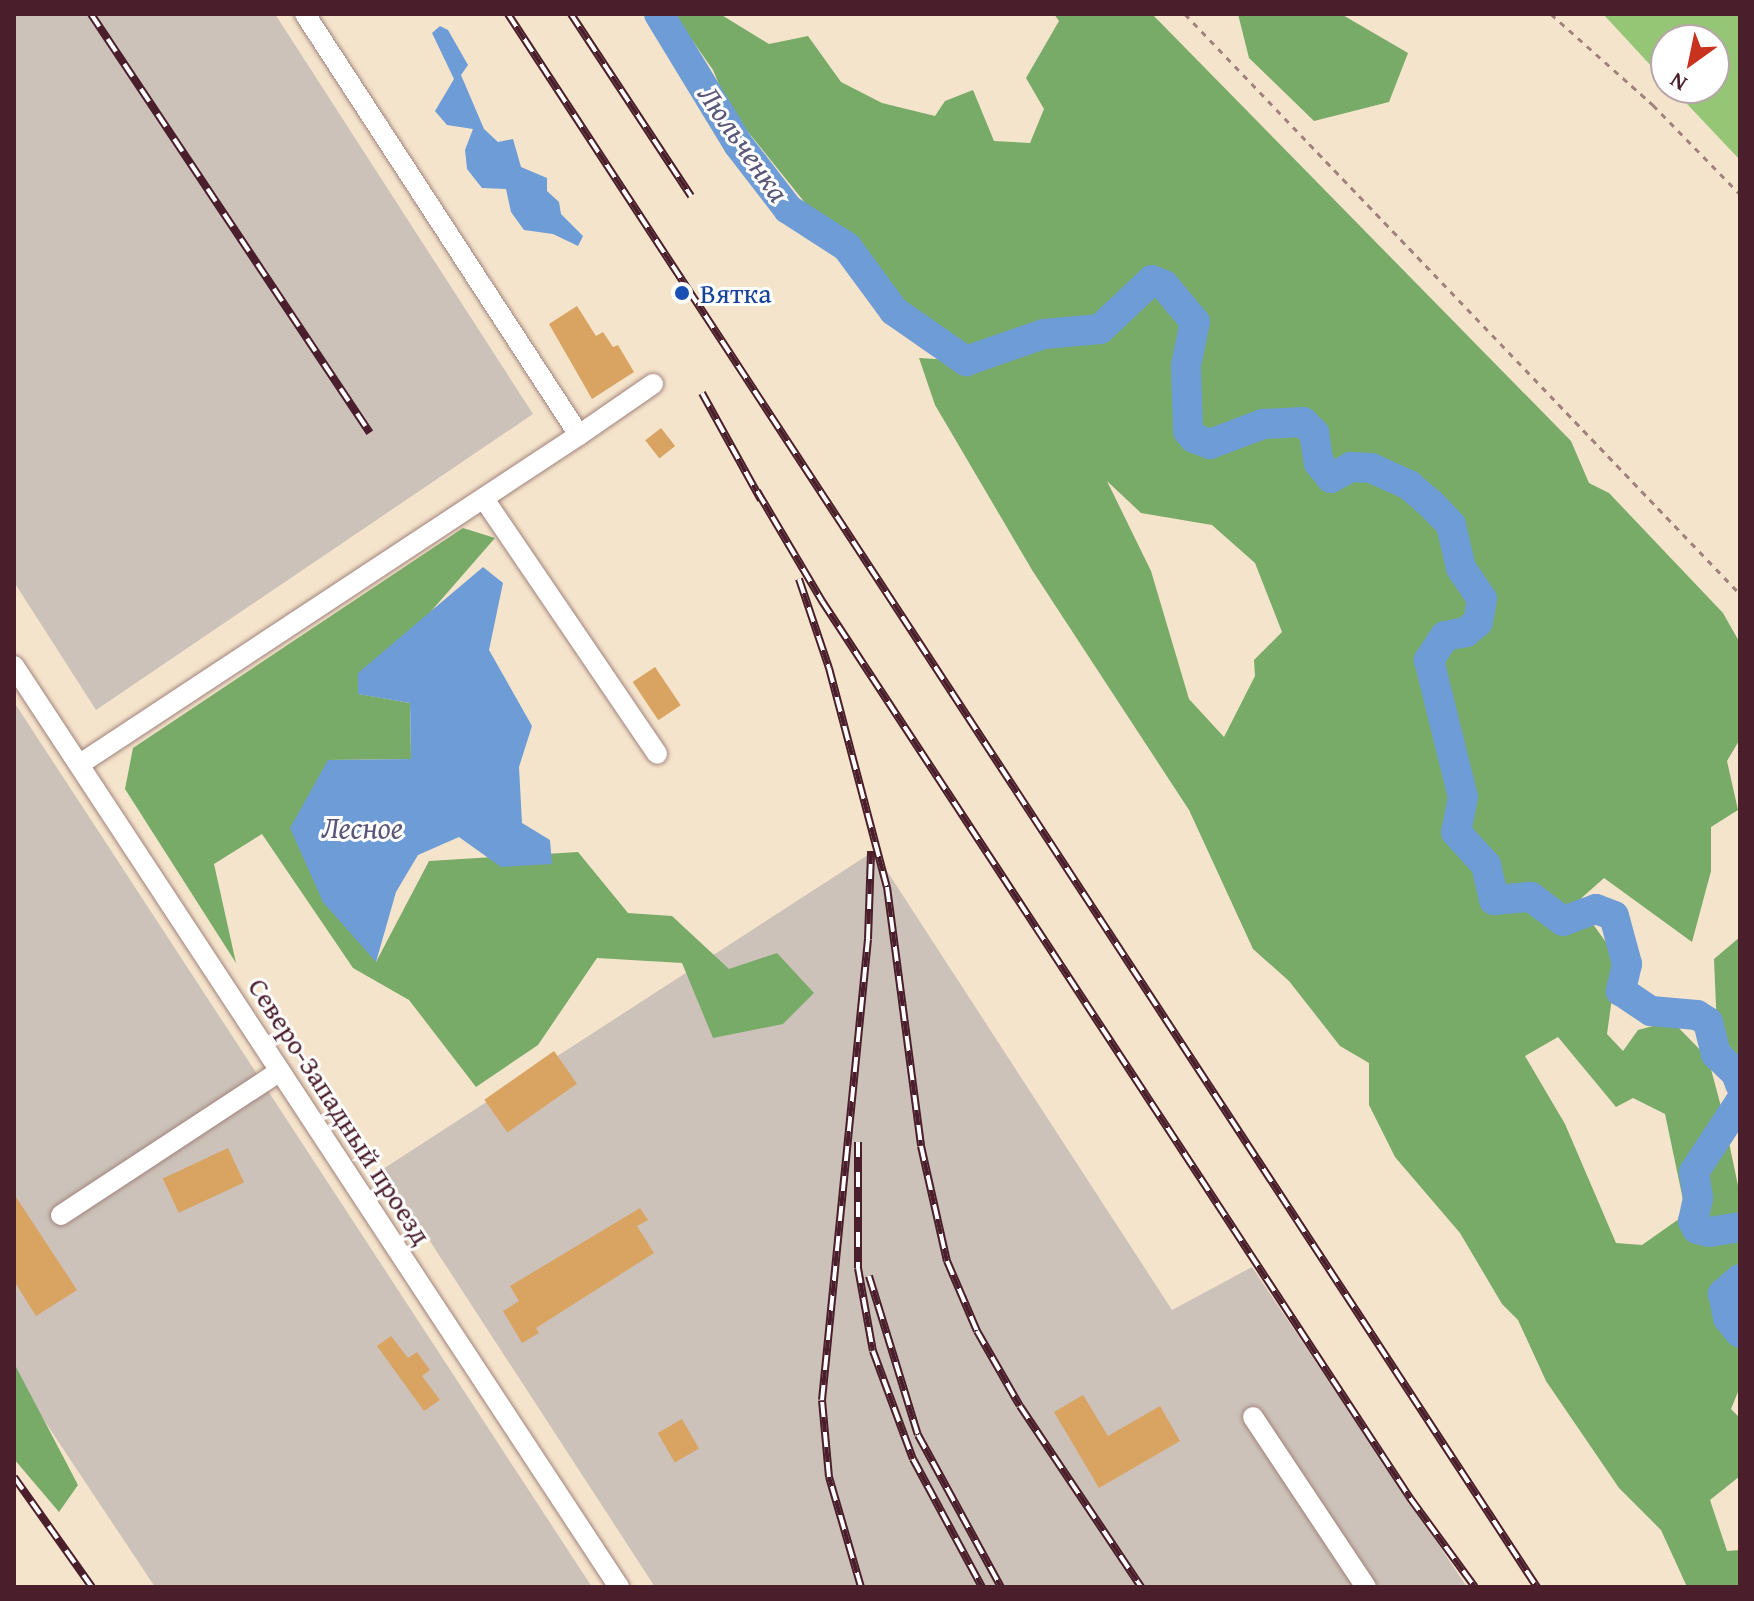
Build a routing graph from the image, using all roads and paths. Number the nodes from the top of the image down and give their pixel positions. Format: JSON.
{"nodes":[{"id":1,"x":305,"y":14,"type":"edge"},
{"id":2,"x":1185,"y":14,"type":"edge"},
{"id":3,"x":1551,"y":14,"type":"edge"},
{"id":4,"x":1740,"y":194,"type":"edge"},
{"id":5,"x":653,"y":384,"type":"dead end"},
{"id":6,"x":579,"y":435,"type":"junction"},
{"id":7,"x":484,"y":499,"type":"junction"},
{"id":8,"x":1740,"y":594,"type":"edge"},
{"id":9,"x":14,"y":666,"type":"edge"},
{"id":10,"x":657,"y":754,"type":"dead end"},
{"id":11,"x":80,"y":764,"type":"junction"},
{"id":12,"x":280,"y":1071,"type":"junction"},
{"id":13,"x":61,"y":1215,"type":"dead end"},
{"id":14,"x":1253,"y":1417,"type":"dead end"},
{"id":15,"x":619,"y":1587,"type":"edge"},
{"id":16,"x":1366,"y":1587,"type":"edge"}],
"edges":[{"from":1,"to":6,"type":"street"},
{"from":2,"to":8,"type":"path"},
{"from":3,"to":4,"type":"path"},
{"from":5,"to":6,"type":"street"},
{"from":6,"to":7,"type":"street"},
{"from":7,"to":10,"type":"street"},
{"from":7,"to":11,"type":"street"},
{"from":9,"to":11,"type":"street","name":"Северо-Западный проезд"},
{"from":11,"to":12,"type":"street","name":"Северо-Западный проезд"},
{"from":12,"to":13,"type":"street"},
{"from":12,"to":15,"type":"street","name":"Северо-Западный проезд"},
{"from":14,"to":16,"type":"street"}]}
